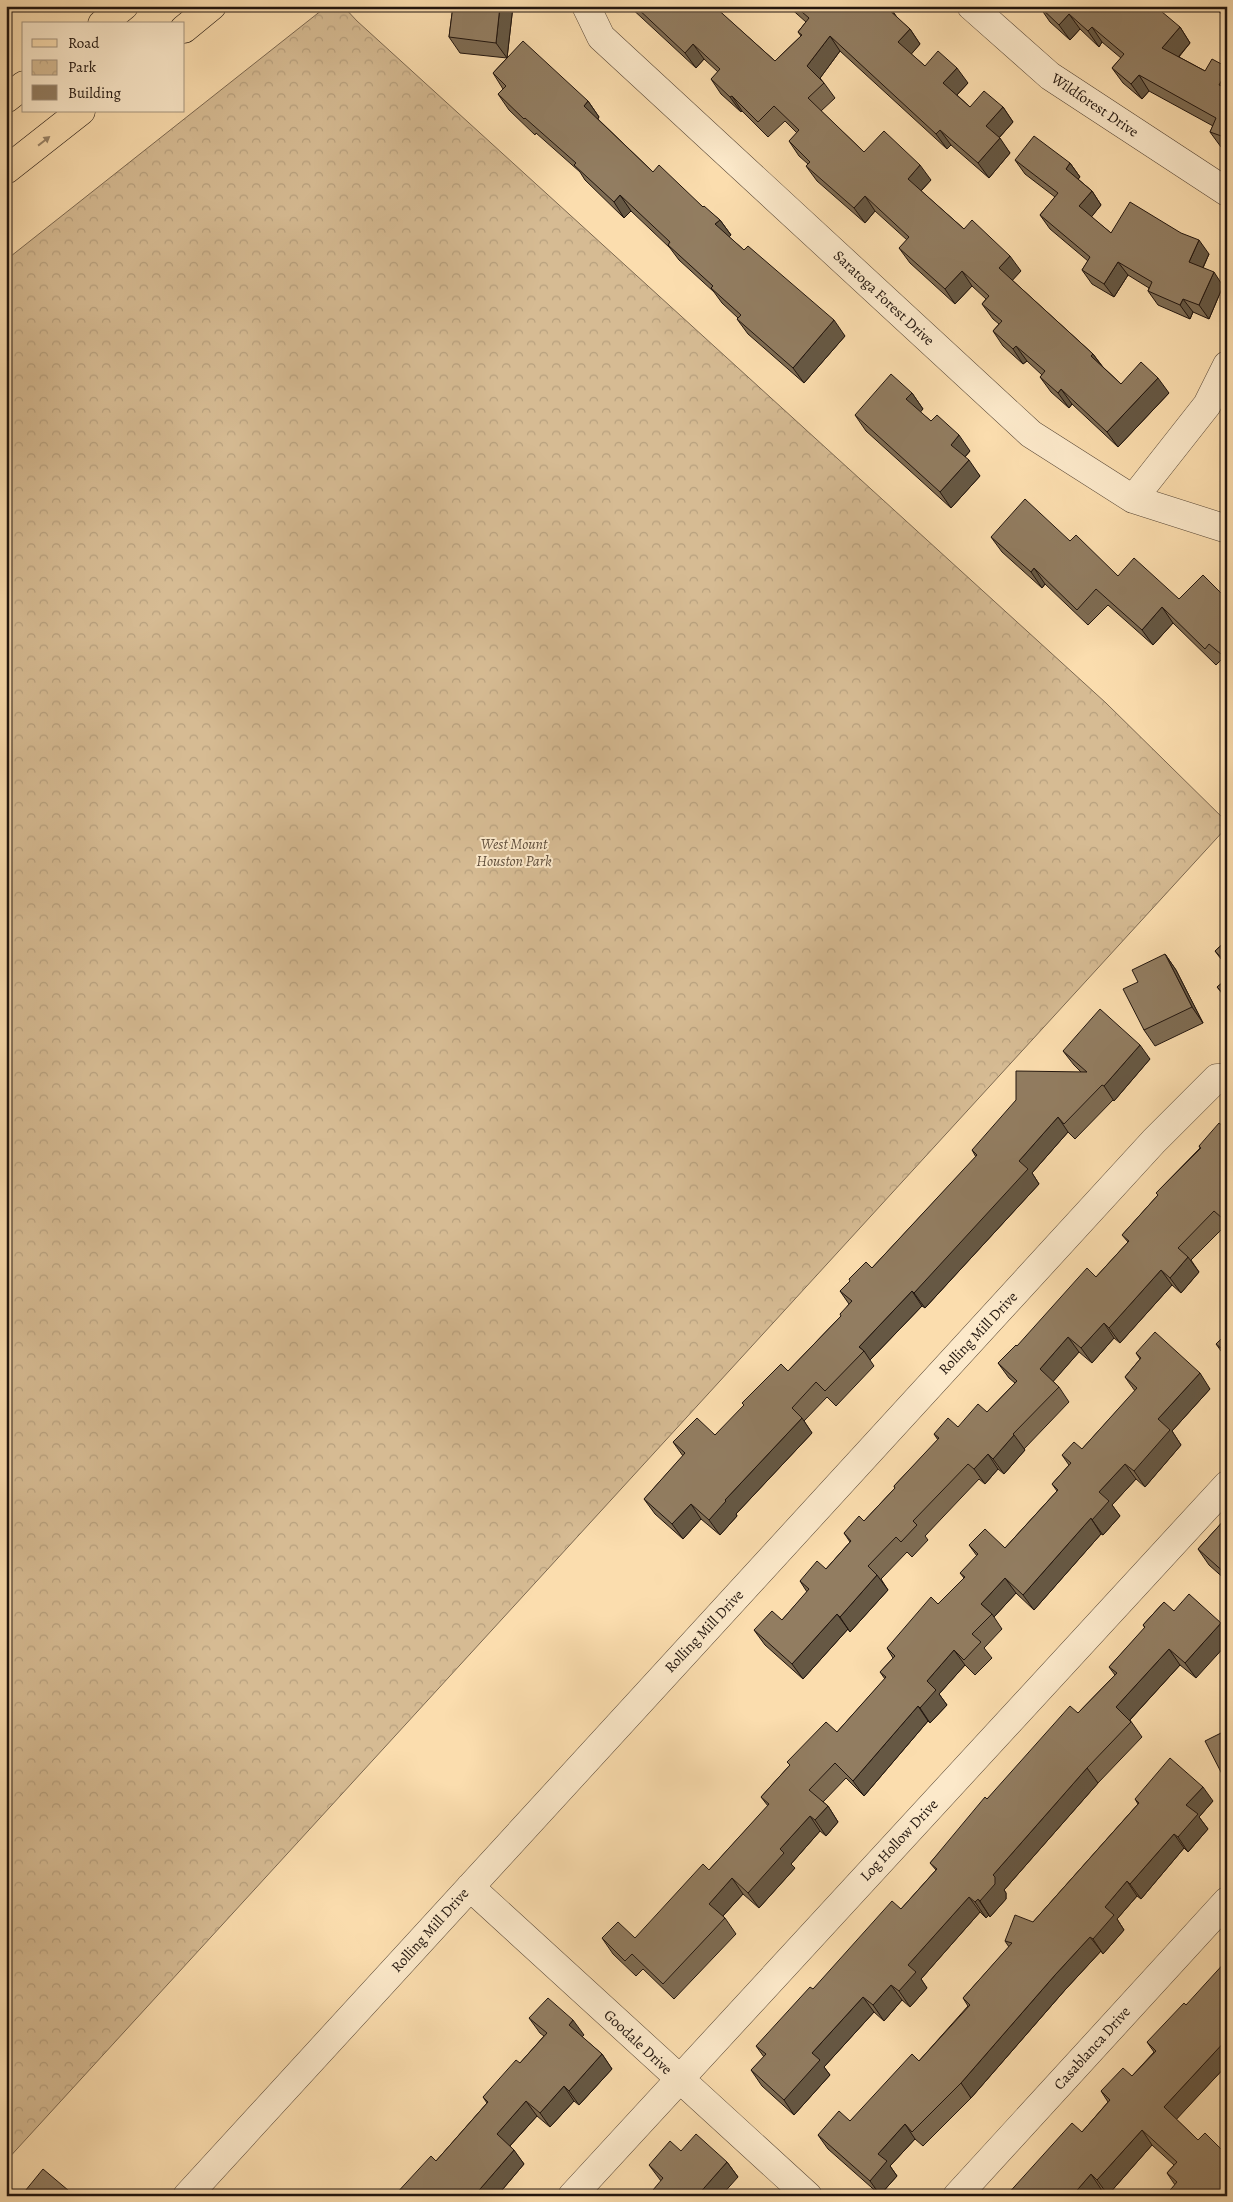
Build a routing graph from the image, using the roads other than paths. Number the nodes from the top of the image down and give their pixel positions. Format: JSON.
{"nodes":[{"id":1,"x":124,"y":6,"type":"edge"},
{"id":2,"x":212,"y":6,"type":"edge"},
{"id":3,"x":586,"y":6,"type":"edge"},
{"id":4,"x":971,"y":6,"type":"edge"},
{"id":5,"x":104,"y":22,"type":"edge"},
{"id":6,"x":185,"y":28,"type":"edge"},
{"id":7,"x":22,"y":87,"type":"edge"},
{"id":8,"x":6,"y":99,"type":"edge"},
{"id":9,"x":79,"y":112,"type":"edge"},
{"id":10,"x":6,"y":170,"type":"edge"},
{"id":11,"x":1227,"y":192,"type":"edge"},
{"id":12,"x":1227,"y":365,"type":"edge"},
{"id":13,"x":1133,"y":499,"type":"junction"},
{"id":14,"x":1227,"y":529,"type":"edge"},
{"id":15,"x":1227,"y":1078,"type":"edge"},
{"id":16,"x":1227,"y":1485,"type":"edge"},
{"id":17,"x":470,"y":1887,"type":"junction"},
{"id":18,"x":1227,"y":1901,"type":"edge"},
{"id":19,"x":679,"y":2079,"type":"junction"},
{"id":20,"x":187,"y":2196,"type":"edge"},
{"id":21,"x":572,"y":2196,"type":"edge"},
{"id":22,"x":808,"y":2196,"type":"edge"},
{"id":23,"x":957,"y":2196,"type":"edge"}],
"edges":[{"from":1,"to":5,"type":"main road"},
{"from":2,"to":6,"type":"main road"},
{"from":3,"to":13,"type":"street","name":"Saratoga Forest Drive"},
{"from":4,"to":11,"type":"street","name":"Wildforest Drive"},
{"from":7,"to":8,"type":"main road"},
{"from":10,"to":9,"type":"main road","one_way":true},
{"from":12,"to":13,"type":"street"},
{"from":13,"to":14,"type":"street","name":"Saratoga Forest Drive"},
{"from":15,"to":17,"type":"street","name":"Rolling Mill Drive"},
{"from":16,"to":19,"type":"street","name":"Log Hollow Drive"},
{"from":17,"to":19,"type":"street","name":"Goodale Drive"},
{"from":17,"to":20,"type":"street","name":"Rolling Mill Drive"},
{"from":18,"to":23,"type":"street","name":"Casablanca Drive"},
{"from":19,"to":21,"type":"street","name":"Log Hollow Drive"},
{"from":19,"to":22,"type":"street","name":"Goodale Drive"}]}
